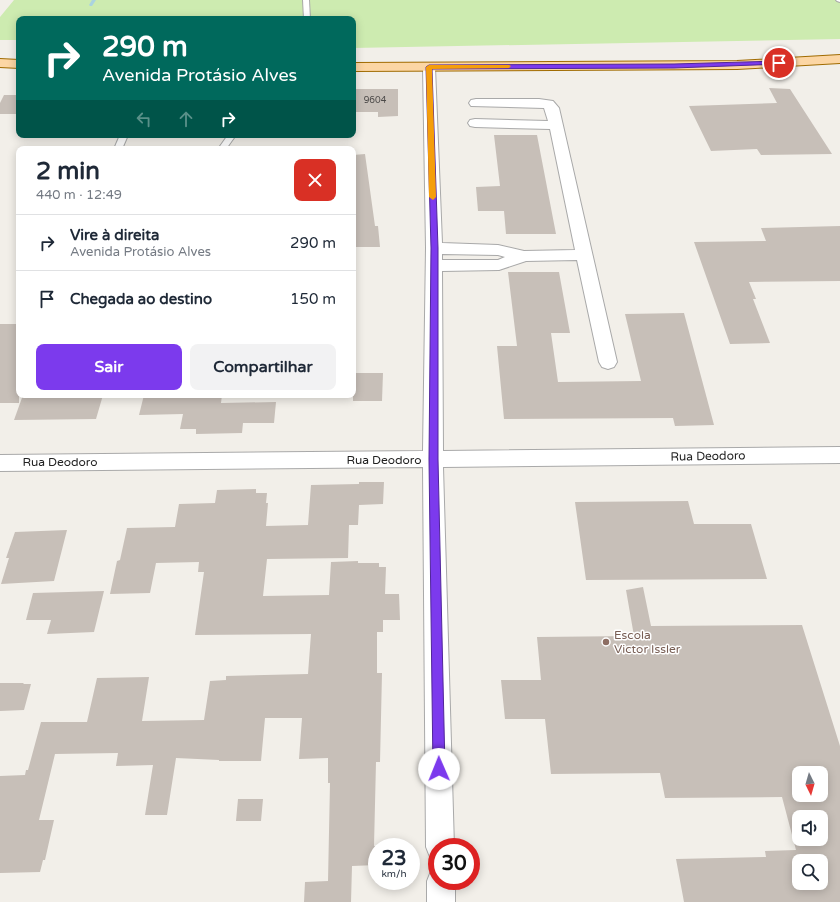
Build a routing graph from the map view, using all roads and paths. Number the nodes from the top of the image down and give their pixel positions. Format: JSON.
{"nodes":[{"id":1,"x":306,"y":0,"type":"edge"},
{"id":2,"x":307,"y":16,"type":"edge"},
{"id":3,"x":840,"y":58,"type":"edge"},
{"id":4,"x":0,"y":63,"type":"edge"},
{"id":5,"x":16,"y":64,"type":"edge"},
{"id":6,"x":356,"y":67,"type":"edge"},
{"id":7,"x":429,"y":67,"type":"junction"},
{"id":8,"x":476,"y":103,"type":"dead end"},
{"id":9,"x":475,"y":123,"type":"dead end"},
{"id":10,"x":556,"y":125,"type":"junction"},
{"id":11,"x":434,"y":248,"type":"junction"},
{"id":12,"x":583,"y":255,"type":"junction"},
{"id":13,"x":524,"y":256,"type":"junction"},
{"id":14,"x":434,"y":266,"type":"junction"},
{"id":15,"x":608,"y":362,"type":"dead end"},
{"id":16,"x":840,"y":455,"type":"edge"},
{"id":17,"x":433,"y":459,"type":"junction"},
{"id":18,"x":0,"y":464,"type":"edge"},
{"id":19,"x":440,"y":838,"type":"edge"},
{"id":20,"x":441,"y":890,"type":"edge"},
{"id":21,"x":441,"y":902,"type":"edge"}],
"edges":[{"from":1,"to":2,"type":"lane"},
{"from":3,"to":7,"type":"main road"},
{"from":4,"to":5,"type":"main road"},
{"from":6,"to":7,"type":"main road"},
{"from":7,"to":11,"type":"street"},
{"from":8,"to":10,"type":"street"},
{"from":9,"to":10,"type":"street"},
{"from":10,"to":12,"type":"street"},
{"from":11,"to":13,"type":"street"},
{"from":11,"to":14,"type":"street"},
{"from":12,"to":13,"type":"street"},
{"from":12,"to":15,"type":"street"},
{"from":13,"to":14,"type":"street"},
{"from":14,"to":17,"type":"street"},
{"from":16,"to":17,"type":"street","name":"Rua Deodoro"},
{"from":17,"to":18,"type":"street","name":"Rua Deodoro"},
{"from":17,"to":19,"type":"street"},
{"from":20,"to":21,"type":"street"}]}
